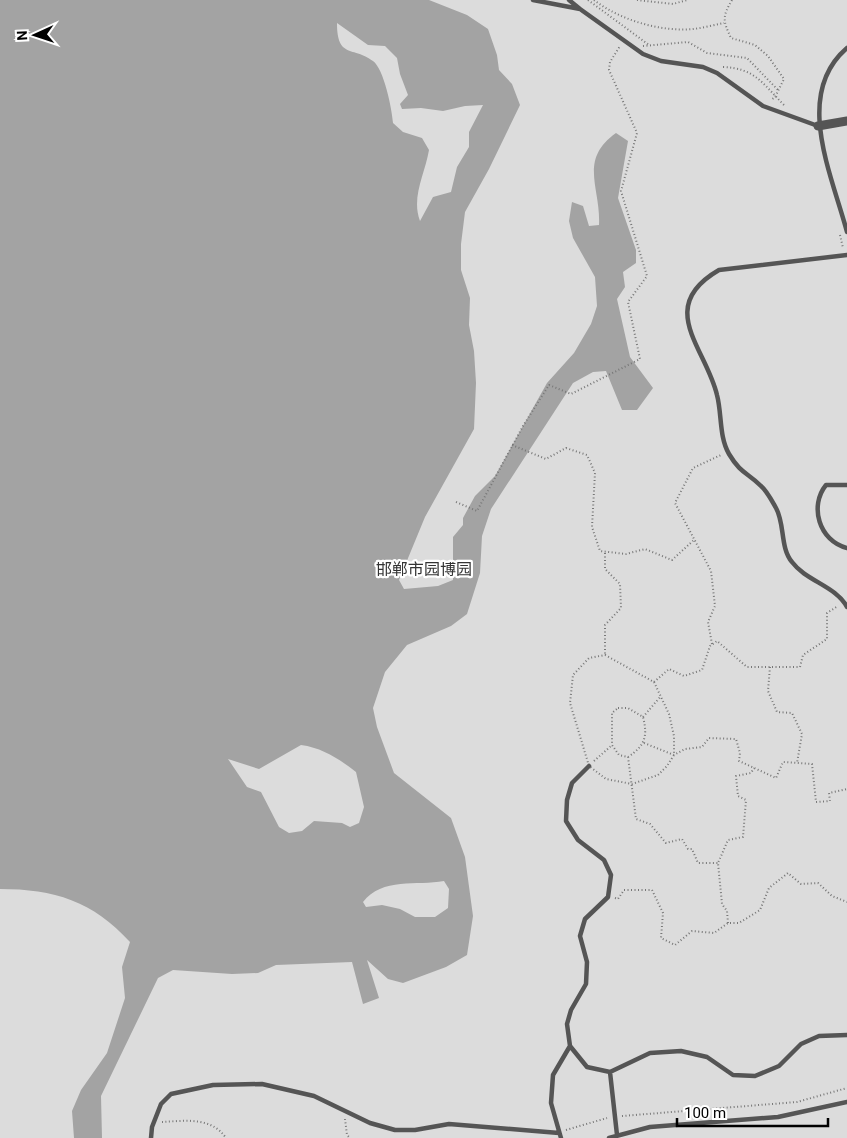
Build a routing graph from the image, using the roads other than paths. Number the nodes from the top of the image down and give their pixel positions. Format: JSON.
{"nodes":[{"id":1,"x":533,"y":0,"type":"edge"},
{"id":2,"x":569,"y":0,"type":"edge"},
{"id":3,"x":580,"y":9,"type":"junction"},
{"id":4,"x":847,"y":48,"type":"edge"},
{"id":5,"x":847,"y":121,"type":"edge"},
{"id":6,"x":818,"y":126,"type":"junction"},
{"id":7,"x":847,"y":232,"type":"edge"},
{"id":8,"x":847,"y":255,"type":"edge"},
{"id":9,"x":847,"y":485,"type":"edge"},
{"id":10,"x":847,"y":548,"type":"edge"},
{"id":11,"x":846,"y":603,"type":"edge"},
{"id":12,"x":589,"y":766,"type":"road end"},
{"id":13,"x":847,"y":1035,"type":"edge"},
{"id":14,"x":570,"y":1046,"type":"junction"},
{"id":15,"x":610,"y":1072,"type":"junction"},
{"id":16,"x":847,"y":1102,"type":"edge"},
{"id":17,"x":560,"y":1135,"type":"edge"},
{"id":18,"x":618,"y":1135,"type":"junction"},
{"id":19,"x":151,"y":1138,"type":"edge"},
{"id":20,"x":609,"y":1138,"type":"edge"}],
"edges":[{"from":1,"to":3,"type":"lane"},
{"from":2,"to":3,"type":"lane"},
{"from":3,"to":6,"type":"lane"},
{"from":4,"to":6,"type":"lane"},
{"from":5,"to":6,"type":"street"},
{"from":6,"to":7,"type":"lane"},
{"from":8,"to":11,"type":"lane"},
{"from":9,"to":10,"type":"lane"},
{"from":12,"to":14,"type":"lane"},
{"from":13,"to":15,"type":"lane"},
{"from":14,"to":15,"type":"lane"},
{"from":14,"to":17,"type":"lane"},
{"from":15,"to":18,"type":"lane"},
{"from":16,"to":18,"type":"lane"},
{"from":17,"to":19,"type":"lane"},
{"from":18,"to":20,"type":"lane"}]}
